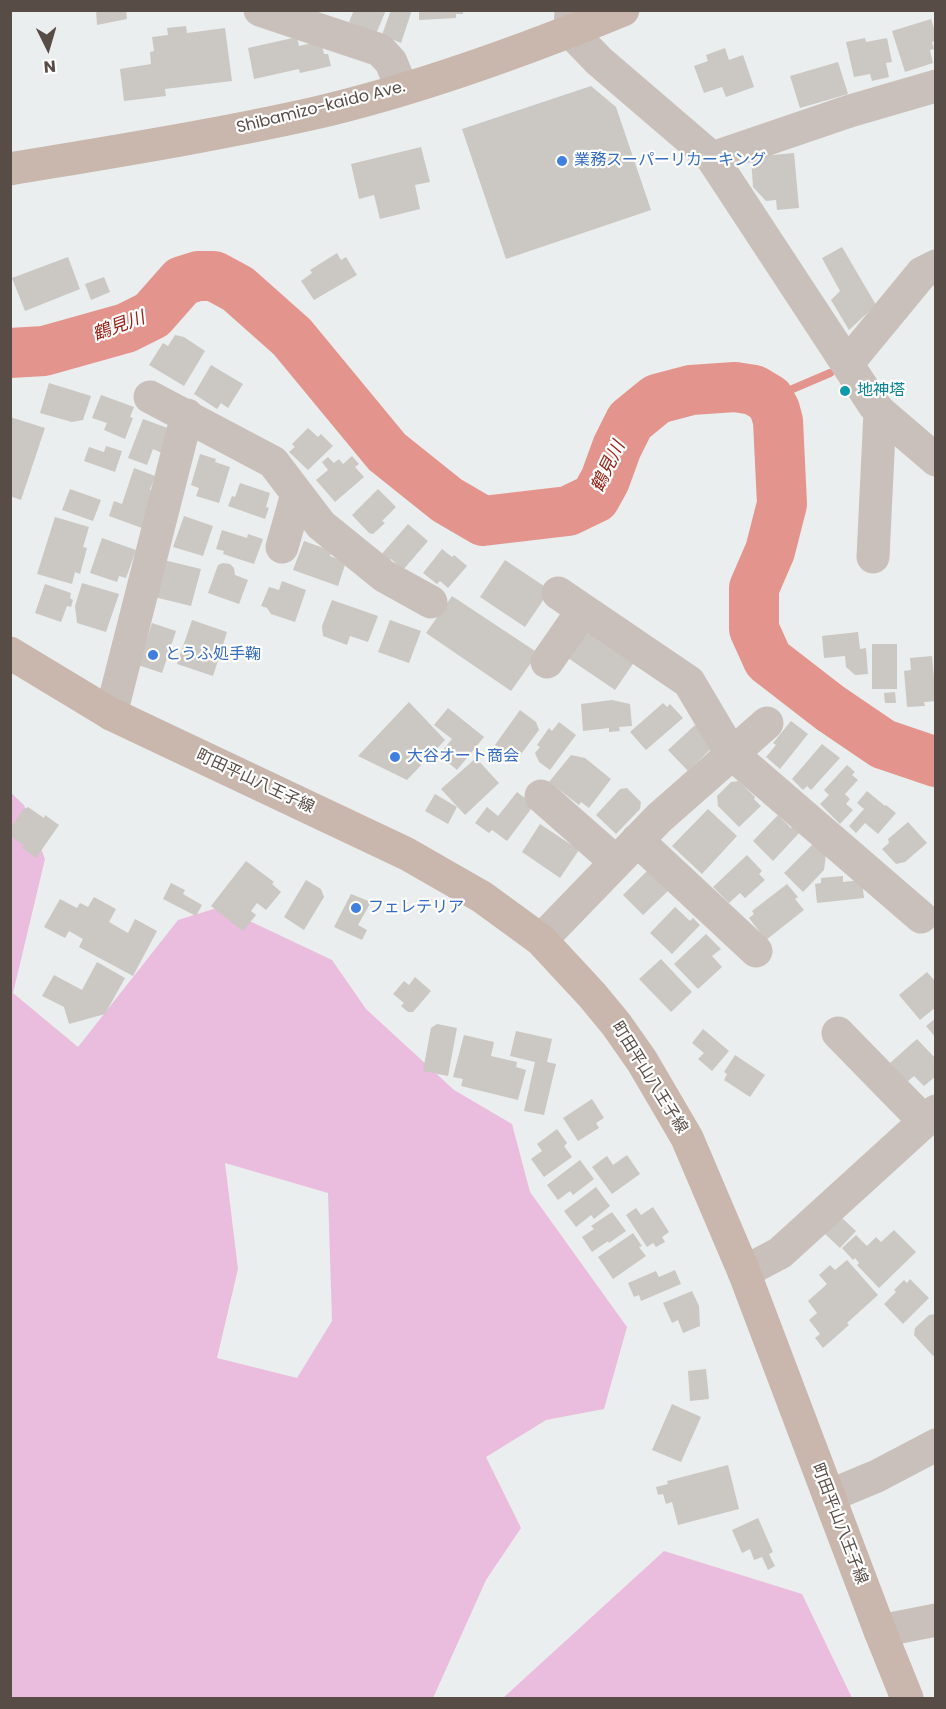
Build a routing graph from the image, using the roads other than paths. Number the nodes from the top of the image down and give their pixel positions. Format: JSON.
{"nodes":[{"id":1,"x":260,"y":10,"type":"edge"},
{"id":2,"x":623,"y":10,"type":"edge"},
{"id":3,"x":570,"y":21,"type":"edge"},
{"id":4,"x":936,"y":86,"type":"edge"},
{"id":5,"x":402,"y":89,"type":"junction"},
{"id":6,"x":712,"y":158,"type":"junction"},
{"id":7,"x":10,"y":169,"type":"edge"},
{"id":8,"x":936,"y":266,"type":"edge"},
{"id":9,"x":848,"y":364,"type":"junction"},
{"id":10,"x":150,"y":397,"type":"dead end"},
{"id":11,"x":880,"y":412,"type":"junction"},
{"id":12,"x":187,"y":415,"type":"junction"},
{"id":13,"x":936,"y":460,"type":"edge"},
{"id":14,"x":297,"y":494,"type":"junction"},
{"id":15,"x":282,"y":547,"type":"dead end"},
{"id":16,"x":873,"y":557,"type":"dead end"},
{"id":17,"x":431,"y":602,"type":"dead end"},
{"id":18,"x":10,"y":653,"type":"edge"},
{"id":19,"x":547,"y":662,"type":"dead end"},
{"id":20,"x":111,"y":714,"type":"junction"},
{"id":21,"x":767,"y":723,"type":"dead end"},
{"id":22,"x":731,"y":753,"type":"junction"},
{"id":23,"x":541,"y":796,"type":"dead end"},
{"id":24,"x":627,"y":851,"type":"junction"},
{"id":25,"x":921,"y":917,"type":"dead end"},
{"id":26,"x":541,"y":940,"type":"junction"},
{"id":27,"x":756,"y":951,"type":"dead end"},
{"id":28,"x":838,"y":1033,"type":"dead end"},
{"id":29,"x":930,"y":1116,"type":"edge"},
{"id":30,"x":744,"y":1272,"type":"junction"},
{"id":31,"x":936,"y":1445,"type":"edge"},
{"id":32,"x":829,"y":1496,"type":"junction"},
{"id":33,"x":936,"y":1620,"type":"edge"},
{"id":34,"x":880,"y":1631,"type":"junction"},
{"id":35,"x":907,"y":1698,"type":"edge"}],
"edges":[{"from":1,"to":5,"type":"street"},
{"from":2,"to":3,"type":"main road","name":"Shibamizo-kaido Ave."},
{"from":3,"to":5,"type":"main road","name":"Shibamizo-kaido Ave."},
{"from":3,"to":6,"type":"street"},
{"from":4,"to":6,"type":"street"},
{"from":5,"to":7,"type":"main road","name":"Shibamizo-kaido Ave."},
{"from":6,"to":9,"type":"street"},
{"from":8,"to":9,"type":"street"},
{"from":9,"to":11,"type":"street"},
{"from":10,"to":12,"type":"street"},
{"from":11,"to":13,"type":"street"},
{"from":11,"to":16,"type":"street"},
{"from":12,"to":14,"type":"street"},
{"from":12,"to":20,"type":"street"},
{"from":14,"to":15,"type":"street"},
{"from":14,"to":17,"type":"street"},
{"from":18,"to":20,"type":"main road","name":"町田平山八王子線"},
{"from":19,"to":22,"type":"street"},
{"from":20,"to":26,"type":"main road","name":"町田平山八王子線"},
{"from":21,"to":22,"type":"street"},
{"from":22,"to":24,"type":"street"},
{"from":22,"to":25,"type":"street"},
{"from":23,"to":24,"type":"street"},
{"from":24,"to":26,"type":"street"},
{"from":24,"to":27,"type":"street"},
{"from":26,"to":30,"type":"main road","name":"町田平山八王子線"},
{"from":28,"to":29,"type":"street"},
{"from":29,"to":30,"type":"street"},
{"from":30,"to":32,"type":"main road","name":"町田平山八王子線"},
{"from":31,"to":32,"type":"street"},
{"from":32,"to":34,"type":"main road","name":"町田平山八王子線"},
{"from":33,"to":34,"type":"street"},
{"from":34,"to":35,"type":"main road","name":"町田平山八王子線"}]}
